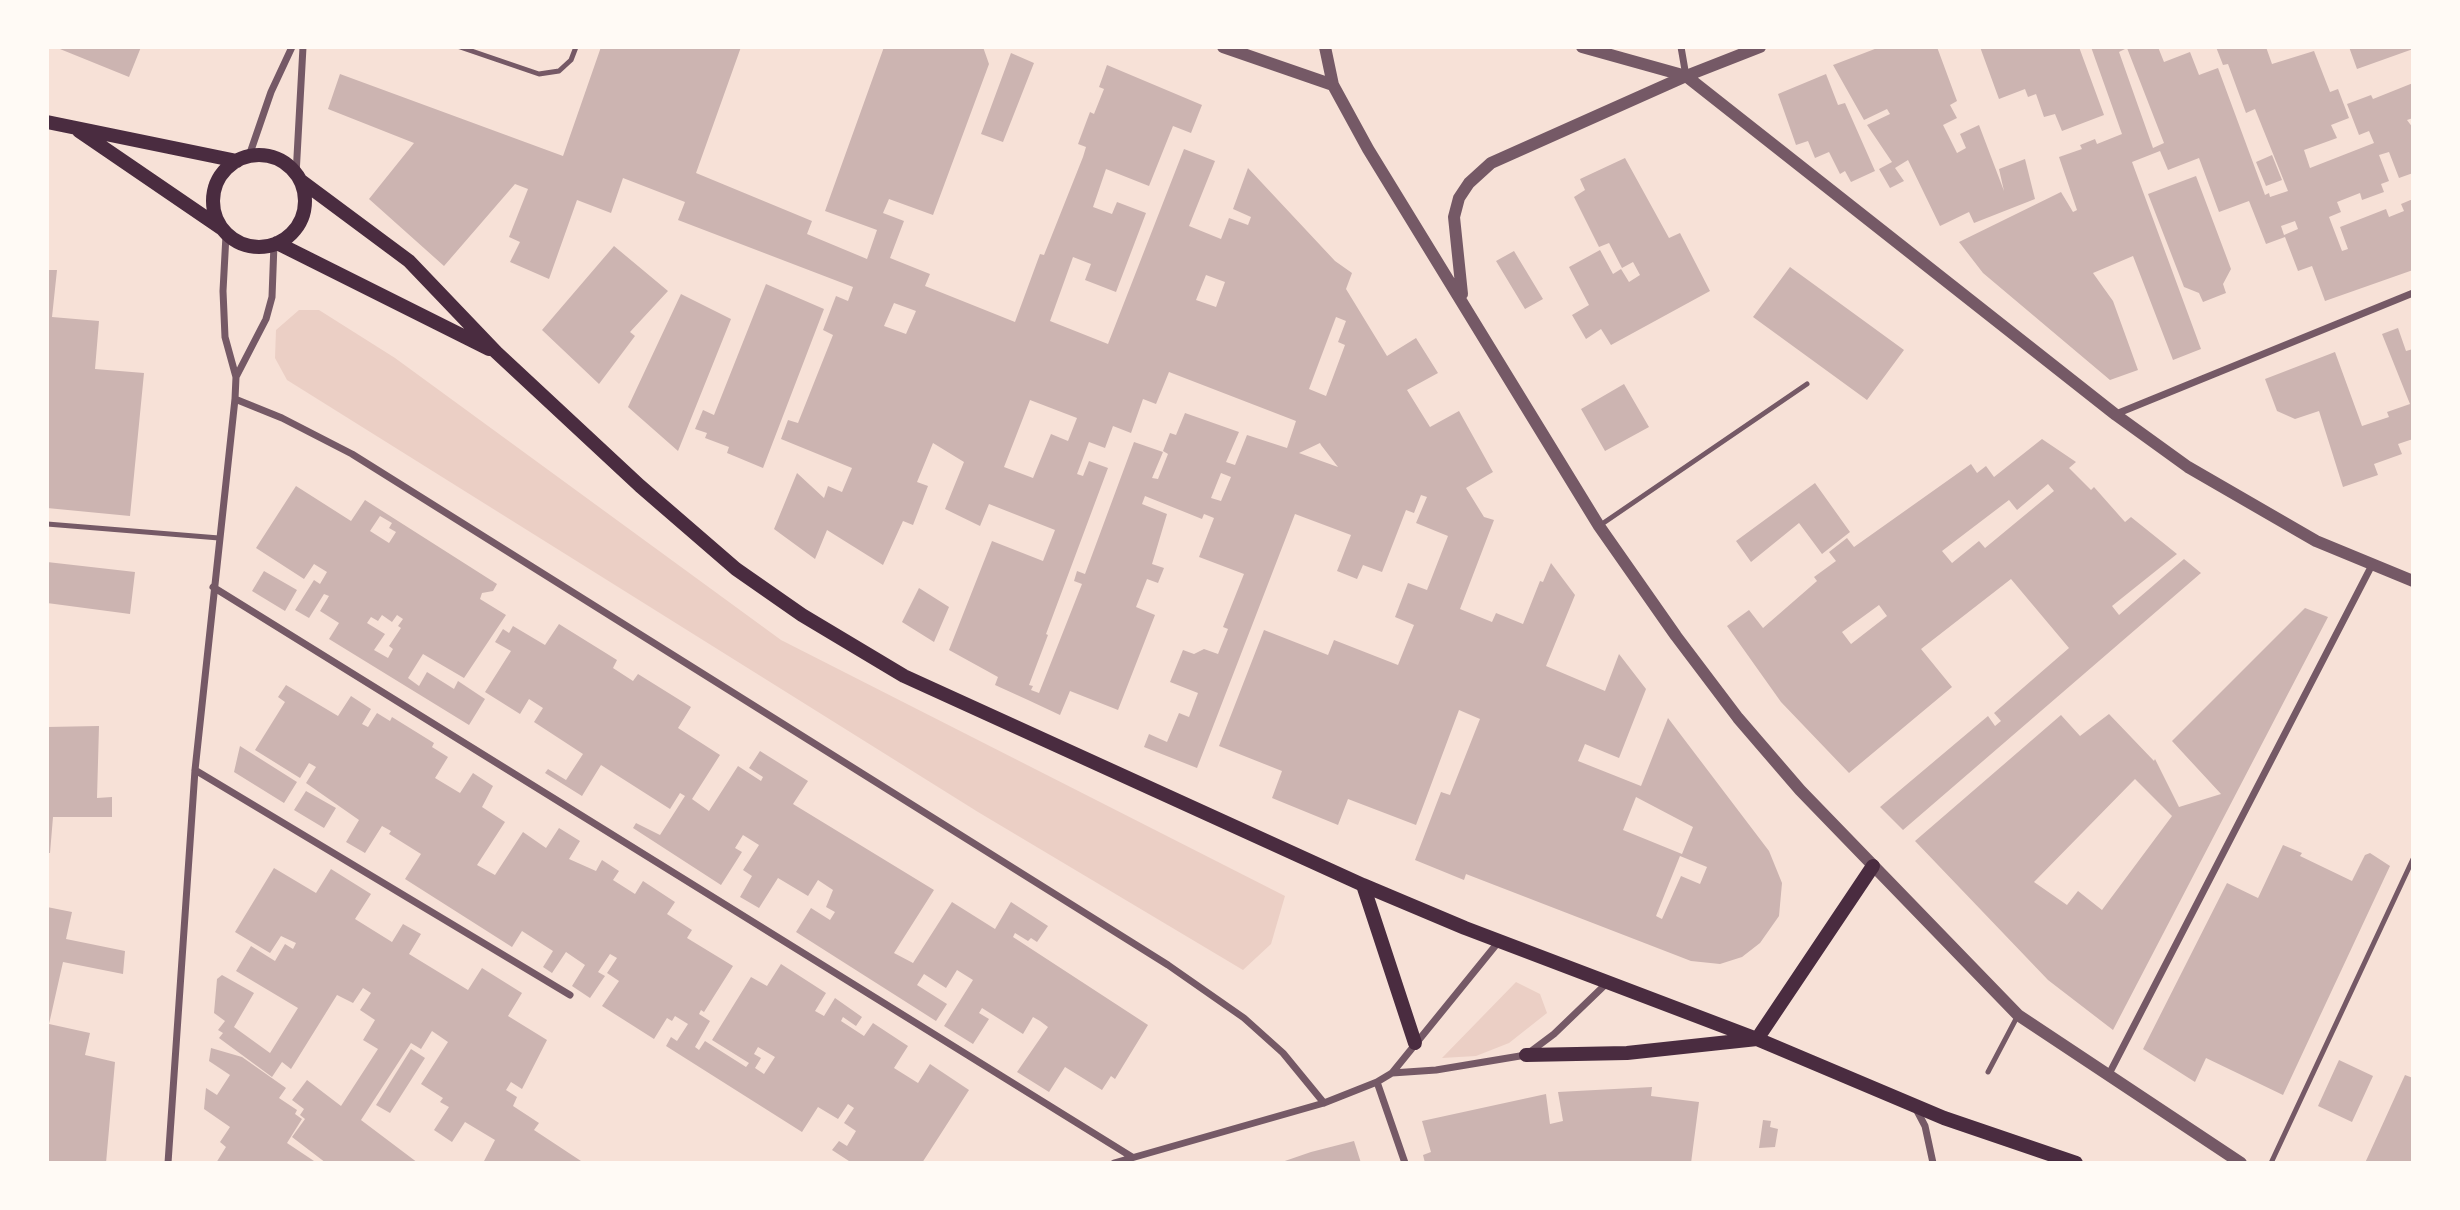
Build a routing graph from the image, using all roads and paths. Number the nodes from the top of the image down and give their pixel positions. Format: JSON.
{"nodes":[{"id":1,"x":292,"y":47,"type":"edge"},
{"id":2,"x":303,"y":47,"type":"edge"},
{"id":3,"x":460,"y":47,"type":"edge"},
{"id":4,"x":576,"y":47,"type":"edge"},
{"id":5,"x":1223,"y":47,"type":"edge"},
{"id":6,"x":1325,"y":47,"type":"edge"},
{"id":7,"x":1582,"y":47,"type":"edge"},
{"id":8,"x":1681,"y":47,"type":"edge"},
{"id":9,"x":1760,"y":47,"type":"edge"},
{"id":10,"x":1686,"y":76,"type":"junction"},
{"id":11,"x":1333,"y":85,"type":"junction"},
{"id":12,"x":47,"y":122,"type":"edge"},
{"id":13,"x":75,"y":128,"type":"junction"},
{"id":14,"x":243,"y":158,"type":"junction"},
{"id":15,"x":298,"y":178,"type":"junction"},
{"id":16,"x":224,"y":232,"type":"junction"},
{"id":17,"x":276,"y":243,"type":"junction"},
{"id":18,"x":2413,"y":293,"type":"edge"},
{"id":19,"x":1462,"y":298,"type":"junction"},
{"id":20,"x":496,"y":352,"type":"junction"},
{"id":21,"x":236,"y":377,"type":"junction"},
{"id":22,"x":1807,"y":384,"type":"dead end"},
{"id":23,"x":235,"y":399,"type":"junction"},
{"id":24,"x":2116,"y":415,"type":"junction"},
{"id":25,"x":47,"y":523,"type":"edge"},
{"id":26,"x":1600,"y":526,"type":"junction"},
{"id":27,"x":219,"y":538,"type":"junction"},
{"id":28,"x":2372,"y":565,"type":"junction"},
{"id":29,"x":2413,"y":581,"type":"edge"},
{"id":30,"x":213,"y":587,"type":"junction"},
{"id":31,"x":195,"y":770,"type":"junction"},
{"id":32,"x":2413,"y":859,"type":"edge"},
{"id":33,"x":1873,"y":866,"type":"junction"},
{"id":34,"x":1363,"y":885,"type":"junction"},
{"id":35,"x":1500,"y":940,"type":"junction"},
{"id":36,"x":1609,"y":981,"type":"junction"},
{"id":37,"x":570,"y":995,"type":"dead end"},
{"id":38,"x":2018,"y":1015,"type":"junction"},
{"id":39,"x":1756,"y":1039,"type":"junction"},
{"id":40,"x":1415,"y":1043,"type":"junction"},
{"id":41,"x":1526,"y":1055,"type":"junction"},
{"id":42,"x":1987,"y":1072,"type":"dead end"},
{"id":43,"x":1392,"y":1073,"type":"junction"},
{"id":44,"x":2108,"y":1077,"type":"junction"},
{"id":45,"x":1377,"y":1082,"type":"junction"},
{"id":46,"x":1324,"y":1103,"type":"junction"},
{"id":47,"x":1914,"y":1106,"type":"junction"},
{"id":48,"x":1132,"y":1157,"type":"junction"},
{"id":49,"x":2045,"y":1158,"type":"edge"},
{"id":50,"x":168,"y":1163,"type":"edge"},
{"id":51,"x":1114,"y":1163,"type":"edge"},
{"id":52,"x":1405,"y":1163,"type":"edge"},
{"id":53,"x":1933,"y":1163,"type":"edge"},
{"id":54,"x":2076,"y":1163,"type":"edge"},
{"id":55,"x":2241,"y":1163,"type":"edge"},
{"id":56,"x":2271,"y":1163,"type":"edge"}],
"edges":[{"from":1,"to":14,"type":"street"},
{"from":2,"to":15,"type":"street"},
{"from":3,"to":4,"type":"lane"},
{"from":5,"to":11,"type":"street"},
{"from":6,"to":11,"type":"street"},
{"from":7,"to":10,"type":"street"},
{"from":8,"to":10,"type":"street"},
{"from":9,"to":10,"type":"street"},
{"from":10,"to":19,"type":"street"},
{"from":10,"to":24,"type":"street"},
{"from":11,"to":19,"type":"street"},
{"from":12,"to":13,"type":"main road"},
{"from":13,"to":14,"type":"main road"},
{"from":13,"to":16,"type":"main road"},
{"from":14,"to":15,"type":"main road"},
{"from":14,"to":16,"type":"main road"},
{"from":15,"to":17,"type":"main road"},
{"from":15,"to":20,"type":"main road"},
{"from":16,"to":17,"type":"main road"},
{"from":16,"to":21,"type":"street"},
{"from":17,"to":20,"type":"main road"},
{"from":17,"to":21,"type":"street"},
{"from":18,"to":24,"type":"street"},
{"from":19,"to":26,"type":"street"},
{"from":20,"to":34,"type":"main road"},
{"from":21,"to":23,"type":"street"},
{"from":22,"to":26,"type":"lane"},
{"from":23,"to":27,"type":"street"},
{"from":23,"to":46,"type":"street"},
{"from":24,"to":28,"type":"street"},
{"from":25,"to":27,"type":"lane"},
{"from":26,"to":33,"type":"street"},
{"from":27,"to":30,"type":"street"},
{"from":28,"to":29,"type":"street"},
{"from":28,"to":44,"type":"street"},
{"from":30,"to":31,"type":"street"},
{"from":30,"to":48,"type":"street"},
{"from":31,"to":37,"type":"street"},
{"from":31,"to":50,"type":"street"},
{"from":32,"to":56,"type":"lane"},
{"from":33,"to":38,"type":"street"},
{"from":33,"to":39,"type":"main road"},
{"from":34,"to":35,"type":"main road"},
{"from":34,"to":40,"type":"main road"},
{"from":35,"to":36,"type":"main road"},
{"from":35,"to":40,"type":"street"},
{"from":36,"to":39,"type":"main road"},
{"from":36,"to":41,"type":"street"},
{"from":38,"to":42,"type":"lane"},
{"from":38,"to":44,"type":"street"},
{"from":39,"to":41,"type":"main road"},
{"from":39,"to":47,"type":"main road"},
{"from":40,"to":43,"type":"street"},
{"from":41,"to":43,"type":"street"},
{"from":43,"to":45,"type":"street"},
{"from":44,"to":55,"type":"street"},
{"from":45,"to":46,"type":"street"},
{"from":45,"to":52,"type":"street"},
{"from":46,"to":48,"type":"street"},
{"from":47,"to":49,"type":"main road"},
{"from":47,"to":53,"type":"street"},
{"from":48,"to":51,"type":"street"},
{"from":49,"to":54,"type":"main road"}]}
